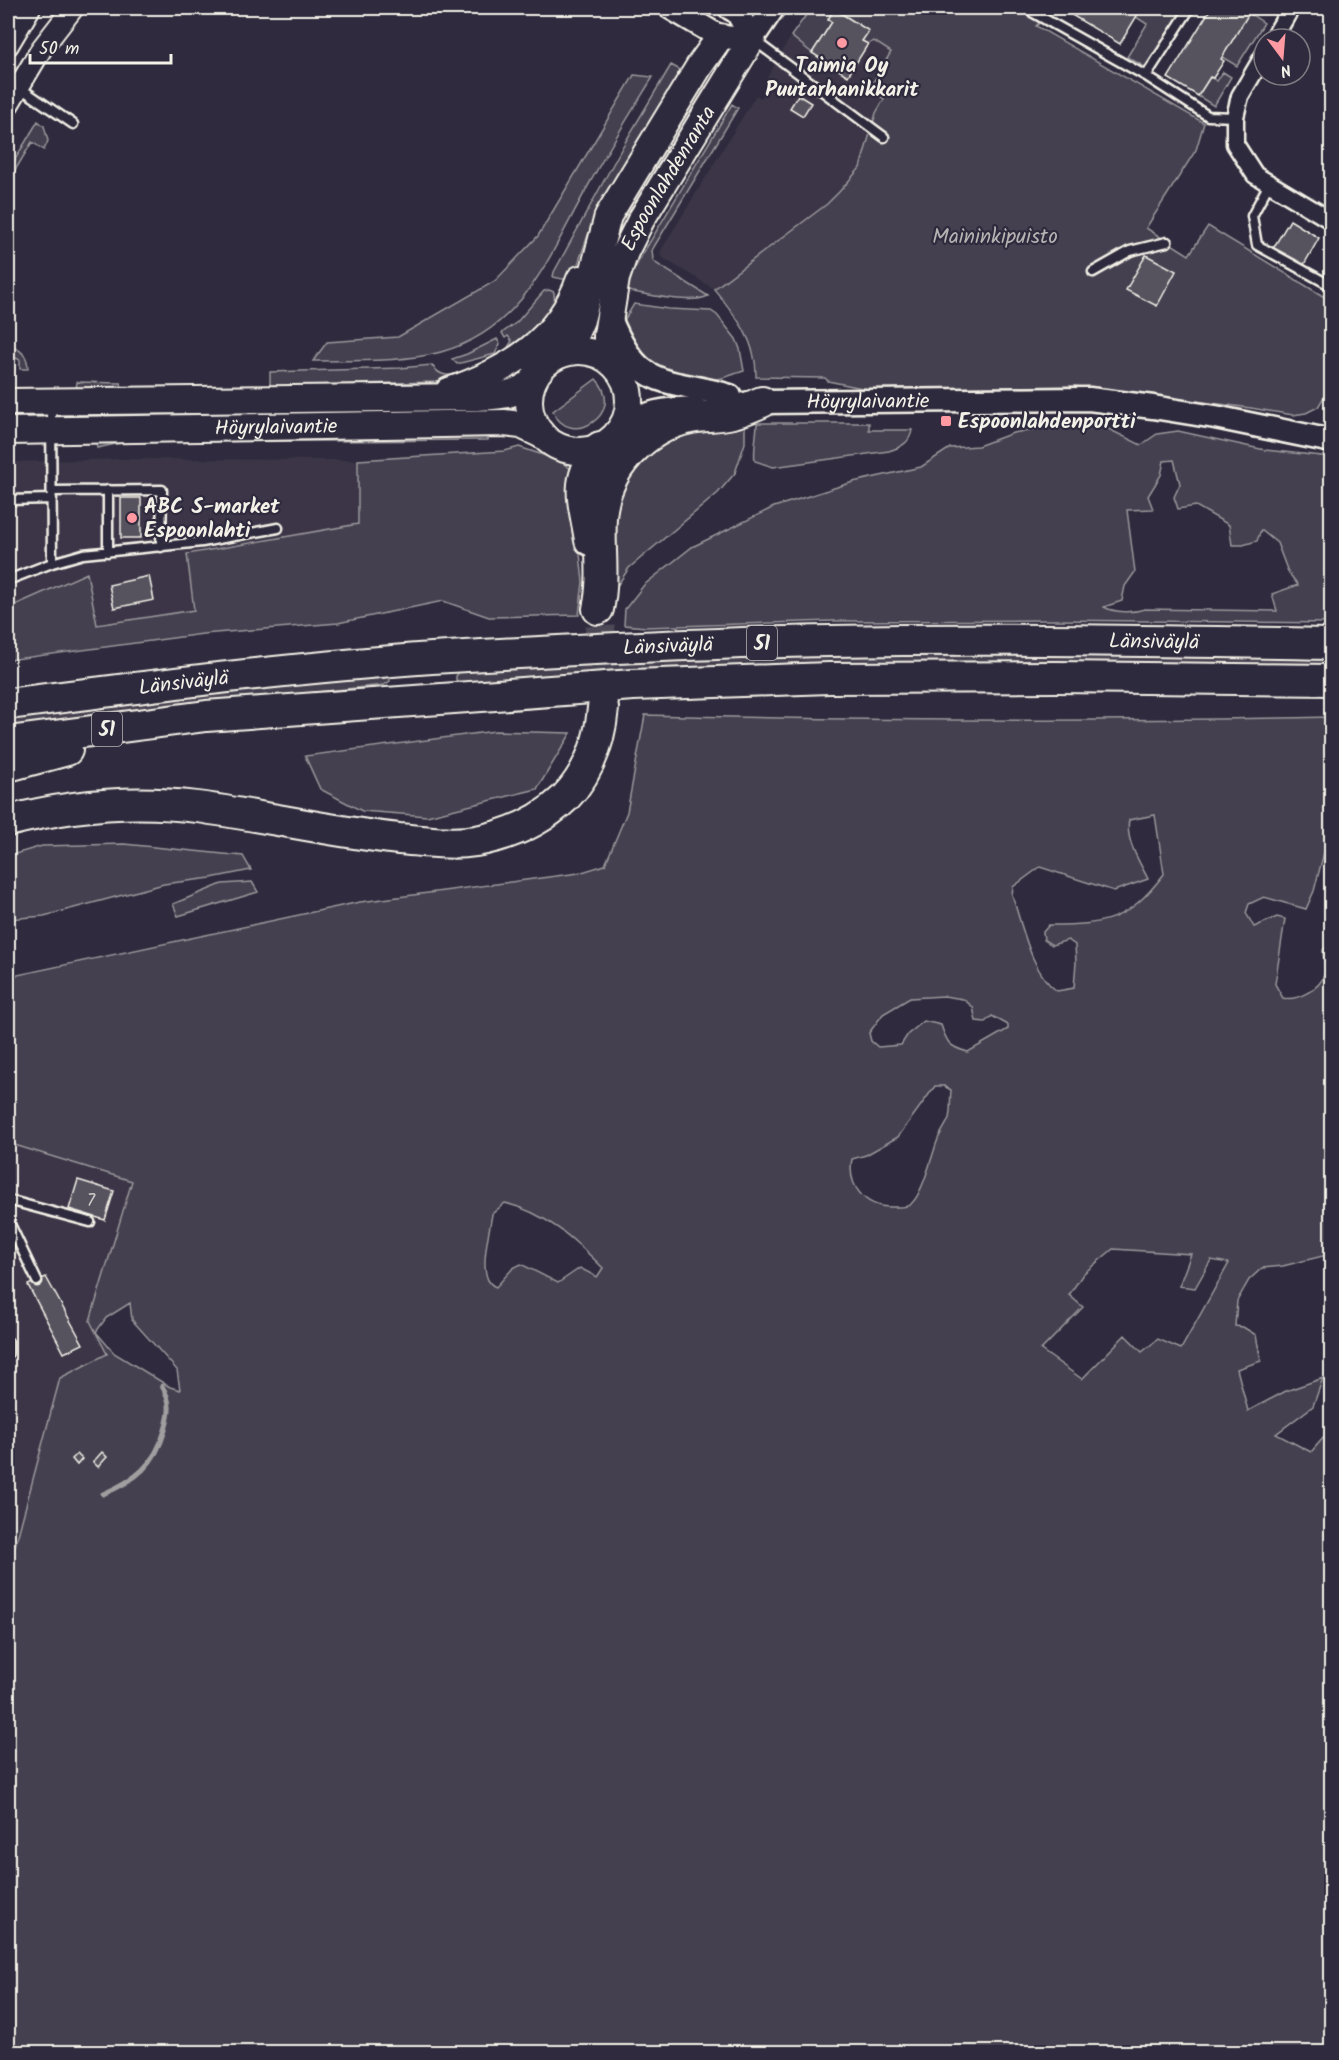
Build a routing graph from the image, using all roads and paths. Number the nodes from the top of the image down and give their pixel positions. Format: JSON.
{"nodes":[{"id":1,"x":30,"y":8,"type":"edge"},
{"id":2,"x":73,"y":8,"type":"edge"},
{"id":3,"x":671,"y":8,"type":"edge"},
{"id":4,"x":773,"y":8,"type":"edge"},
{"id":5,"x":1190,"y":8,"type":"edge"},
{"id":6,"x":1291,"y":8,"type":"edge"},
{"id":7,"x":736,"y":9,"type":"edge"},
{"id":8,"x":1032,"y":12,"type":"dead end"},
{"id":9,"x":1280,"y":27,"type":"edge"},
{"id":10,"x":720,"y":37,"type":"junction"},
{"id":11,"x":752,"y":39,"type":"junction"},
{"id":12,"x":8,"y":45,"type":"edge"},
{"id":13,"x":1146,"y":76,"type":"junction"},
{"id":14,"x":1252,"y":76,"type":"edge"},
{"id":15,"x":13,"y":84,"type":"edge"},
{"id":16,"x":8,"y":105,"type":"edge"},
{"id":17,"x":1235,"y":117,"type":"junction"},
{"id":18,"x":73,"y":124,"type":"dead end"},
{"id":19,"x":884,"y":137,"type":"dead end"},
{"id":20,"x":1269,"y":184,"type":"junction"},
{"id":21,"x":608,"y":216,"type":"junction"},
{"id":22,"x":1332,"y":221,"type":"edge"},
{"id":23,"x":1167,"y":242,"type":"dead end"},
{"id":24,"x":1093,"y":272,"type":"dead end"},
{"id":25,"x":1332,"y":281,"type":"edge"},
{"id":26,"x":610,"y":318,"type":"junction"},
{"id":27,"x":559,"y":355,"type":"junction"},
{"id":28,"x":617,"y":368,"type":"junction"},
{"id":29,"x":533,"y":381,"type":"junction"},
{"id":30,"x":730,"y":396,"type":"junction"},
{"id":31,"x":428,"y":399,"type":"junction"},
{"id":32,"x":8,"y":402,"type":"edge"},
{"id":33,"x":51,"y":402,"type":"junction"},
{"id":34,"x":762,"y":402,"type":"junction"},
{"id":35,"x":51,"y":429,"type":"junction"},
{"id":36,"x":8,"y":431,"type":"edge"},
{"id":37,"x":542,"y":435,"type":"junction"},
{"id":38,"x":610,"y":438,"type":"junction"},
{"id":39,"x":1332,"y":441,"type":"edge"},
{"id":40,"x":108,"y":490,"type":"junction"},
{"id":41,"x":52,"y":495,"type":"junction"},
{"id":42,"x":8,"y":500,"type":"edge"},
{"id":43,"x":278,"y":528,"type":"dead end"},
{"id":44,"x":161,"y":546,"type":"junction"},
{"id":45,"x":108,"y":552,"type":"junction"},
{"id":46,"x":52,"y":563,"type":"junction"},
{"id":47,"x":8,"y":580,"type":"edge"},
{"id":48,"x":1332,"y":644,"type":"edge"},
{"id":49,"x":1332,"y":680,"type":"edge"},
{"id":50,"x":8,"y":704,"type":"edge"},
{"id":51,"x":603,"y":708,"type":"tunnel mouth"},
{"id":52,"x":207,"y":716,"type":"junction"},
{"id":53,"x":8,"y":742,"type":"edge"},
{"id":54,"x":8,"y":766,"type":"edge"},
{"id":55,"x":8,"y":821,"type":"edge"},
{"id":56,"x":8,"y":1200,"type":"edge"},
{"id":57,"x":8,"y":1220,"type":"edge"},
{"id":58,"x":90,"y":1222,"type":"dead end"},
{"id":59,"x":37,"y":1281,"type":"dead end"},
{"id":60,"x":8,"y":1342,"type":"edge"},
{"id":61,"x":8,"y":1353,"type":"edge"}],
"edges":[{"from":1,"to":12,"type":"street"},
{"from":2,"to":15,"type":"street"},
{"from":3,"to":10,"type":"main road"},
{"from":4,"to":11,"type":"main road","name":"Espoonlahdenranta"},
{"from":5,"to":13,"type":"lane"},
{"from":6,"to":9,"type":"street"},
{"from":7,"to":10,"type":"main road","name":"Espoonlahdenranta"},
{"from":7,"to":11,"type":"main road"},
{"from":8,"to":13,"type":"lane"},
{"from":10,"to":11,"type":"main road"},
{"from":10,"to":21,"type":"main road","name":"Espoonlahdenranta"},
{"from":11,"to":19,"type":"lane"},
{"from":11,"to":26,"type":"main road","name":"Espoonlahdenranta"},
{"from":13,"to":17,"type":"lane"},
{"from":14,"to":17,"type":"street"},
{"from":15,"to":16,"type":"street"},
{"from":15,"to":18,"type":"lane"},
{"from":17,"to":20,"type":"street"},
{"from":20,"to":22,"type":"street"},
{"from":20,"to":25,"type":"lane"},
{"from":21,"to":27,"type":"main road","name":"Espoonlahdenranta"},
{"from":21,"to":31,"type":"main road","name":"Höyrylaivantie"},
{"from":23,"to":24,"type":"lane"},
{"from":26,"to":28,"type":"main road","name":"Espoonlahdenranta"},
{"from":26,"to":30,"type":"main road"},
{"from":27,"to":28,"type":"main road"},
{"from":27,"to":29,"type":"main road"},
{"from":28,"to":30,"type":"main road","name":"Höyrylaivantie"},
{"from":28,"to":38,"type":"main road"},
{"from":29,"to":31,"type":"main road","name":"Höyrylaivantie"},
{"from":29,"to":37,"type":"main road"},
{"from":30,"to":34,"type":"main road","name":"Höyrylaivantie"},
{"from":31,"to":33,"type":"main road","name":"Höyrylaivantie"},
{"from":32,"to":33,"type":"main road","name":"Höyrylaivantie"},
{"from":33,"to":35,"type":"lane"},
{"from":34,"to":38,"type":"main road","name":"Höyrylaivantie"},
{"from":34,"to":38,"type":"highway"},
{"from":34,"to":39,"type":"main road","name":"Höyrylaivantie"},
{"from":35,"to":36,"type":"main road","name":"Höyrylaivantie"},
{"from":35,"to":37,"type":"main road","name":"Höyrylaivantie"},
{"from":35,"to":41,"type":"lane"},
{"from":37,"to":38,"type":"main road"},
{"from":40,"to":41,"type":"lane"},
{"from":40,"to":44,"type":"lane"},
{"from":40,"to":45,"type":"lane"},
{"from":41,"to":42,"type":"lane"},
{"from":41,"to":46,"type":"lane"},
{"from":43,"to":44,"type":"lane"},
{"from":44,"to":45,"type":"lane"},
{"from":45,"to":46,"type":"lane"},
{"from":46,"to":47,"type":"lane"},
{"from":48,"to":50,"type":"highway","name":"Länsiväylä","number":"51"},
{"from":49,"to":52,"type":"highway","name":"Länsiväylä","number":"51"},
{"from":51,"to":55,"type":"highway"},
{"from":52,"to":53,"type":"highway","name":"Länsiväylä","number":"51"},
{"from":52,"to":54,"type":"highway"},
{"from":56,"to":58,"type":"lane"},
{"from":57,"to":59,"type":"lane"},
{"from":60,"to":61,"type":"lane"}]}
